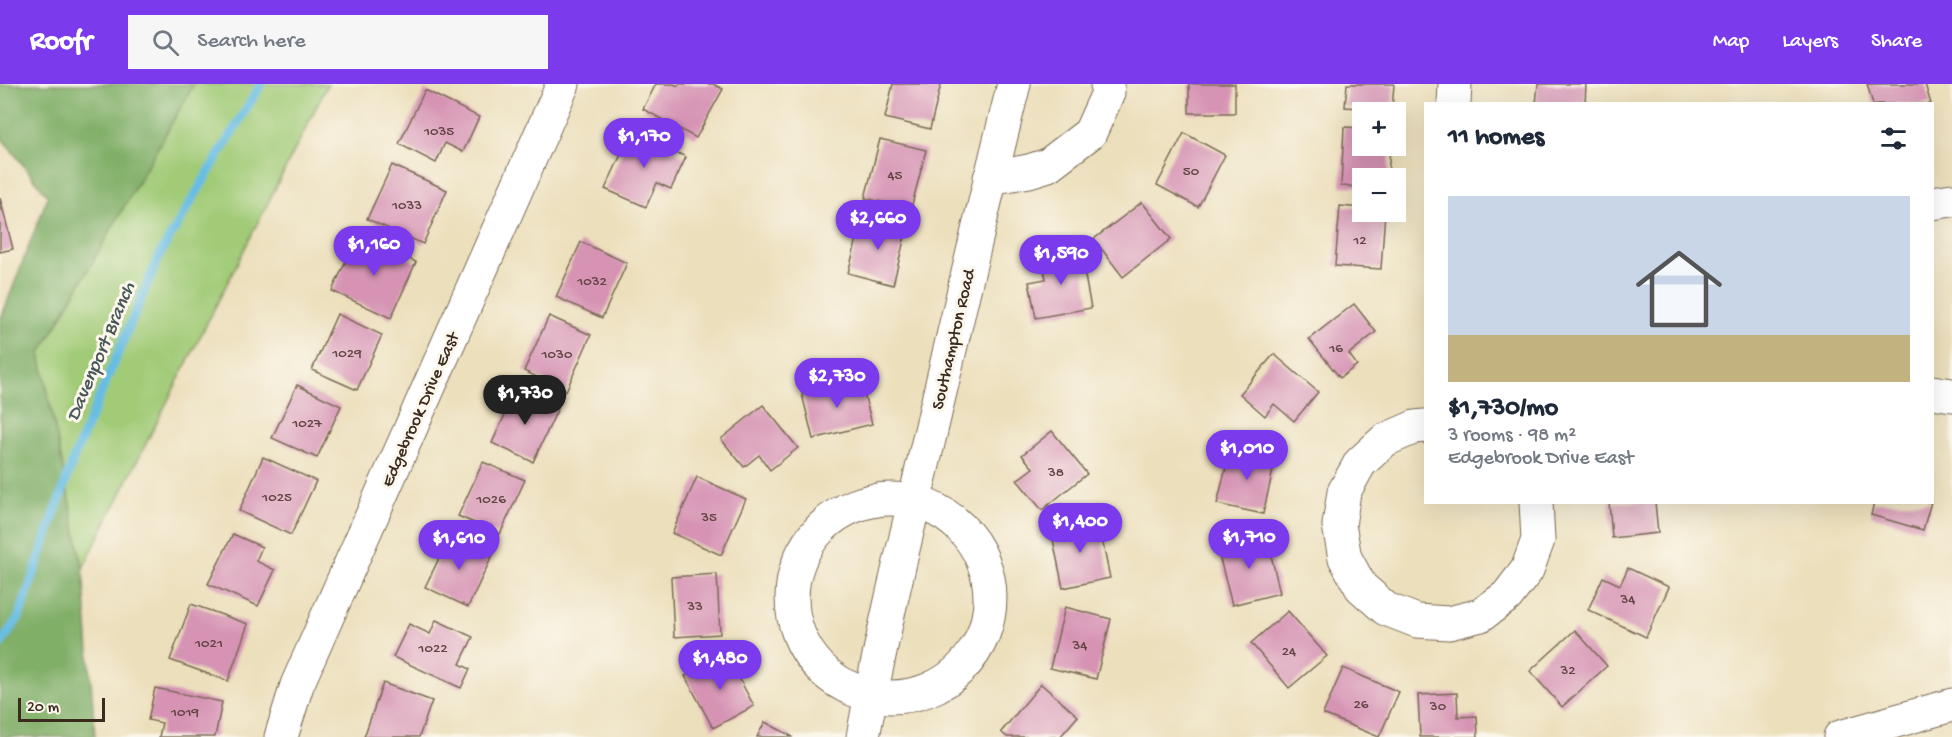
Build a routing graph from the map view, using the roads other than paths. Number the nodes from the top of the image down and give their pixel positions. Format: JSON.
{"nodes":[{"id":1,"x":563,"y":84,"type":"edge"},
{"id":2,"x":1014,"y":84,"type":"edge"},
{"id":3,"x":1107,"y":84,"type":"edge"},
{"id":4,"x":1455,"y":84,"type":"edge"},
{"id":5,"x":1454,"y":102,"type":"edge"},
{"id":6,"x":990,"y":178,"type":"junction"},
{"id":7,"x":1952,"y":200,"type":"edge"},
{"id":8,"x":1934,"y":202,"type":"edge"},
{"id":9,"x":1934,"y":392,"type":"edge"},
{"id":10,"x":1952,"y":395,"type":"edge"},
{"id":11,"x":1424,"y":426,"type":"edge"},
{"id":12,"x":914,"y":501,"type":"junction"},
{"id":13,"x":1536,"y":504,"type":"edge"},
{"id":14,"x":871,"y":695,"type":"junction"},
{"id":15,"x":1952,"y":705,"type":"edge"},
{"id":16,"x":281,"y":737,"type":"edge"},
{"id":17,"x":863,"y":737,"type":"edge"},
{"id":18,"x":1840,"y":737,"type":"edge"}],
"edges":[{"from":1,"to":16,"type":"street","name":"Edgebrook Drive East"},
{"from":2,"to":6,"type":"street","name":"Southampton Road"},
{"from":3,"to":6,"type":"street"},
{"from":4,"to":5,"type":"street"},
{"from":6,"to":12,"type":"street","name":"Southampton Road"},
{"from":7,"to":8,"type":"street"},
{"from":9,"to":10,"type":"street"},
{"from":11,"to":13,"type":"street"},
{"from":12,"to":14,"type":"street","name":"Southampton Road"},
{"from":12,"to":14,"type":"street"},
{"from":12,"to":14,"type":"street"},
{"from":14,"to":17,"type":"street","name":"Southampton Road"},
{"from":15,"to":18,"type":"street"}]}
